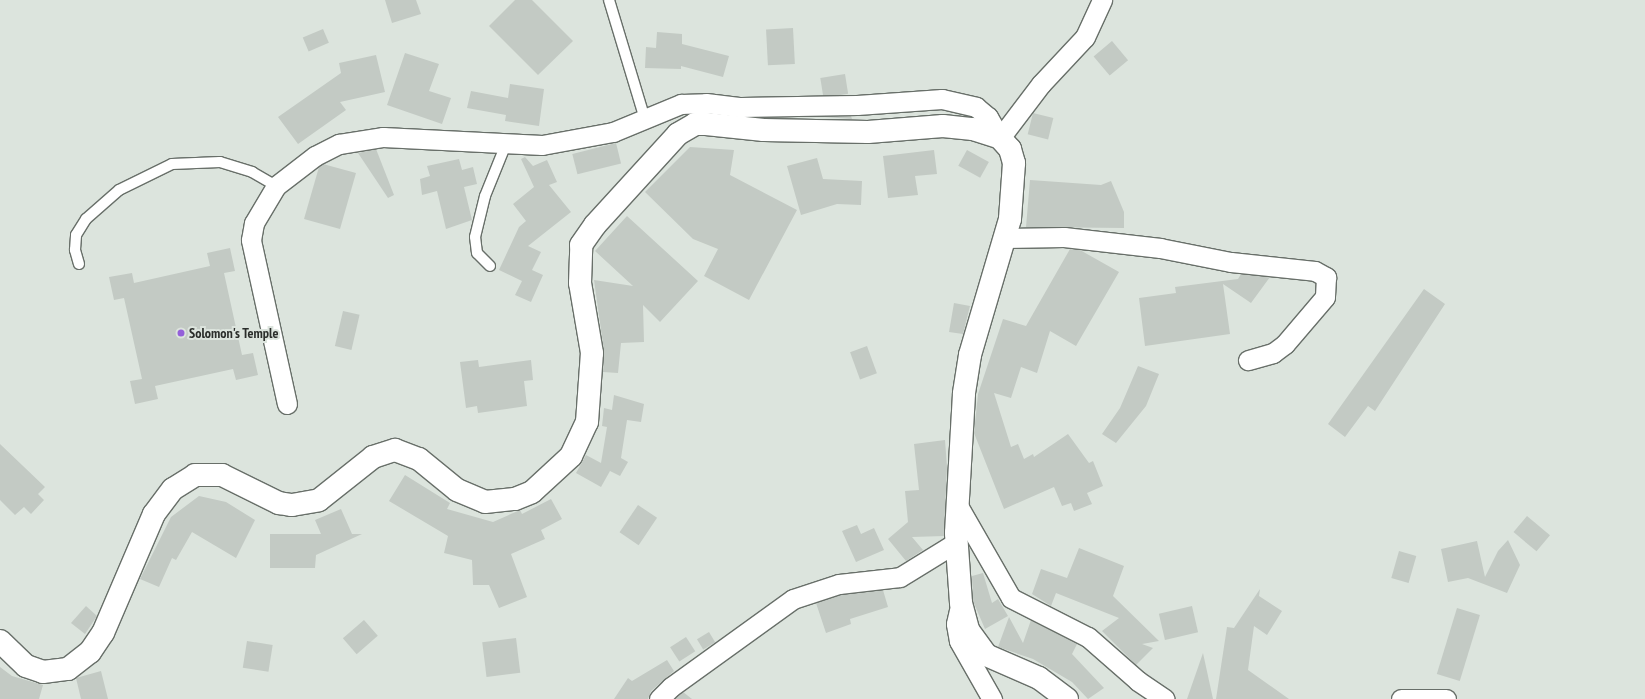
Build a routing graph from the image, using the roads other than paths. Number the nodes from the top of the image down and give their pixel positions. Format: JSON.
{"nodes":[{"id":1,"x":609,"y":0,"type":"edge"},
{"id":2,"x":1102,"y":0,"type":"edge"},
{"id":3,"x":706,"y":103,"type":"junction"},
{"id":4,"x":645,"y":119,"type":"junction"},
{"id":5,"x":754,"y":129,"type":"junction"},
{"id":6,"x":1000,"y":138,"type":"junction"},
{"id":7,"x":506,"y":144,"type":"junction"},
{"id":8,"x":276,"y":186,"type":"junction"},
{"id":9,"x":1005,"y":238,"type":"junction"},
{"id":10,"x":79,"y":264,"type":"dead end"},
{"id":11,"x":490,"y":266,"type":"dead end"},
{"id":12,"x":1248,"y":360,"type":"dead end"},
{"id":13,"x":287,"y":404,"type":"dead end"},
{"id":14,"x":957,"y":504,"type":"junction"},
{"id":15,"x":957,"y":542,"type":"junction"},
{"id":16,"x":961,"y":603,"type":"junction"},
{"id":17,"x":0,"y":641,"type":"edge"},
{"id":18,"x":659,"y":699,"type":"edge"},
{"id":19,"x":992,"y":699,"type":"edge"},
{"id":20,"x":1068,"y":699,"type":"edge"},
{"id":21,"x":1165,"y":699,"type":"edge"},
{"id":22,"x":1402,"y":699,"type":"edge"},
{"id":23,"x":1446,"y":699,"type":"edge"}],
"edges":[{"from":1,"to":4,"type":"lane"},
{"from":2,"to":6,"type":"street"},
{"from":3,"to":4,"type":"street"},
{"from":3,"to":5,"type":"street"},
{"from":3,"to":6,"type":"street"},
{"from":4,"to":7,"type":"street"},
{"from":5,"to":6,"type":"street"},
{"from":5,"to":17,"type":"street"},
{"from":6,"to":9,"type":"street"},
{"from":7,"to":8,"type":"street"},
{"from":7,"to":11,"type":"lane"},
{"from":8,"to":10,"type":"lane"},
{"from":8,"to":13,"type":"street"},
{"from":9,"to":12,"type":"street"},
{"from":9,"to":14,"type":"street"},
{"from":14,"to":15,"type":"street"},
{"from":14,"to":21,"type":"street"},
{"from":15,"to":16,"type":"street"},
{"from":15,"to":18,"type":"street"},
{"from":16,"to":19,"type":"street"},
{"from":16,"to":20,"type":"street"},
{"from":22,"to":23,"type":"street"}]}
